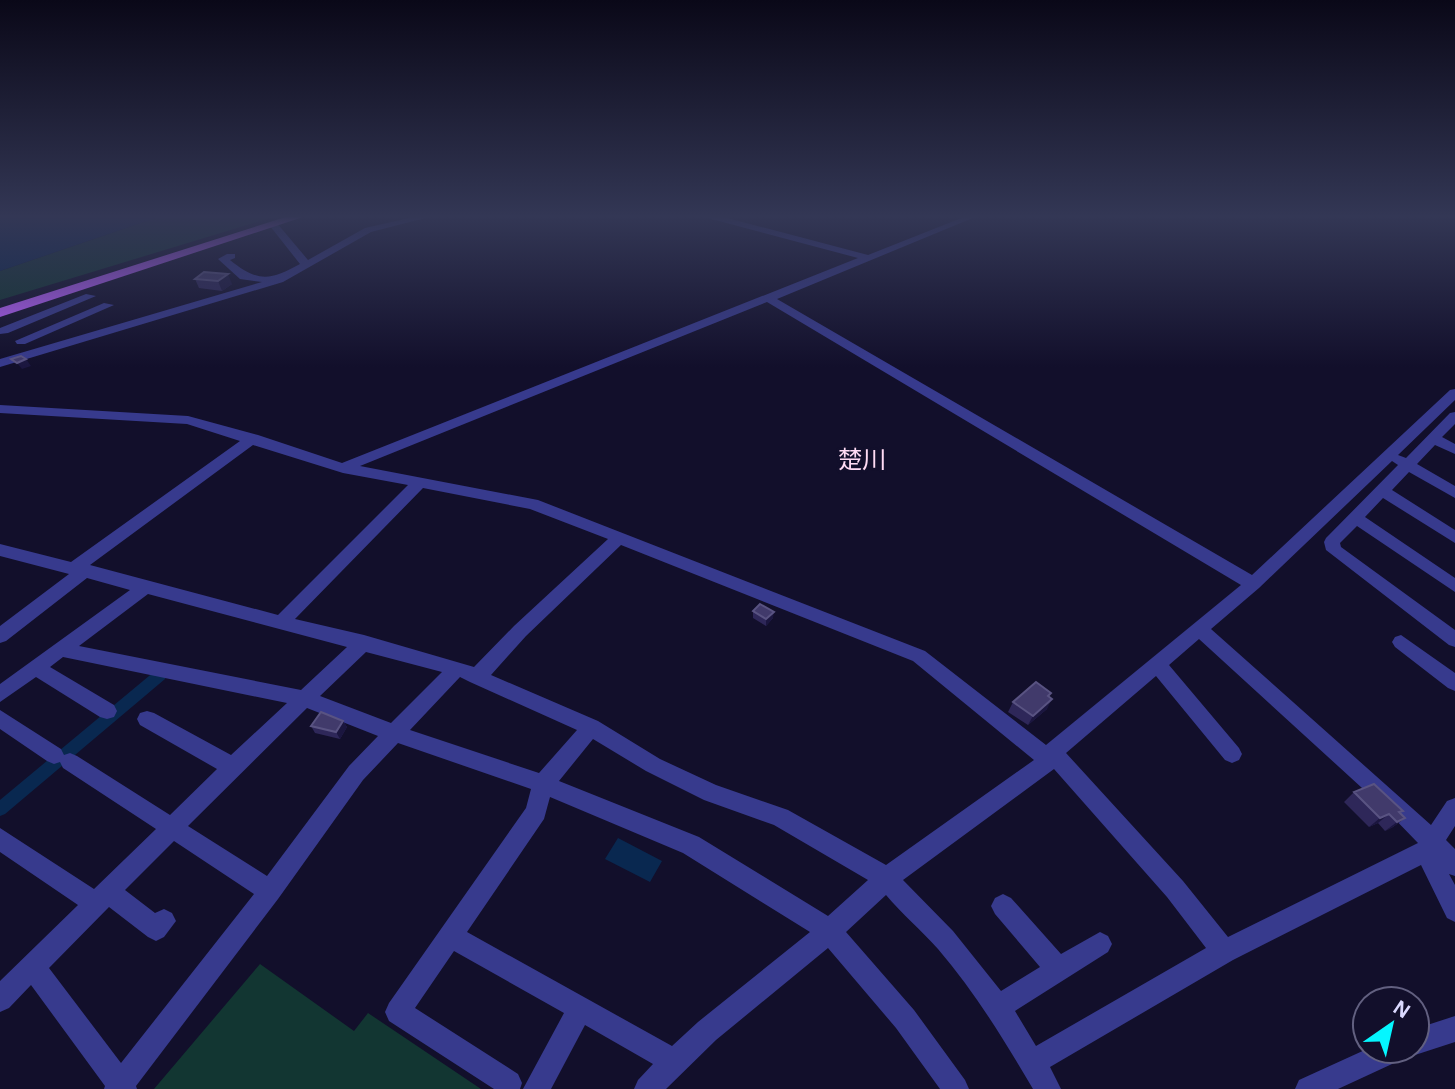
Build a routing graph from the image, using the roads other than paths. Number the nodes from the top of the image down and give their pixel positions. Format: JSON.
{"nodes":[{"id":1,"x":144,"y":266,"type":"edge"},
{"id":2,"x":229,"y":266,"type":"edge"},
{"id":3,"x":306,"y":266,"type":"edge"},
{"id":4,"x":849,"y":266,"type":"edge"},
{"id":5,"x":279,"y":280,"type":"junction"},
{"id":6,"x":75,"y":288,"type":"junction"},
{"id":7,"x":90,"y":296,"type":"junction"},
{"id":8,"x":768,"y":298,"type":"junction"},
{"id":9,"x":0,"y":313,"type":"edge"},
{"id":10,"x":130,"y":315,"type":"dead end"},
{"id":11,"x":142,"y":321,"type":"junction"},
{"id":12,"x":4,"y":331,"type":"dead end"},
{"id":13,"x":21,"y":341,"type":"dead end"},
{"id":14,"x":0,"y":363,"type":"edge"},
{"id":15,"x":1455,"y":393,"type":"edge"},
{"id":16,"x":0,"y":409,"type":"edge"},
{"id":17,"x":1455,"y":416,"type":"edge"},
{"id":18,"x":253,"y":438,"type":"junction"},
{"id":19,"x":1434,"y":438,"type":"junction"},
{"id":20,"x":1455,"y":450,"type":"edge"},
{"id":21,"x":1390,"y":454,"type":"junction"},
{"id":22,"x":1407,"y":464,"type":"junction"},
{"id":23,"x":343,"y":468,"type":"junction"},
{"id":24,"x":420,"y":482,"type":"junction"},
{"id":25,"x":1384,"y":492,"type":"junction"},
{"id":26,"x":1455,"y":493,"type":"edge"},
{"id":27,"x":1356,"y":518,"type":"junction"},
{"id":28,"x":1455,"y":537,"type":"edge"},
{"id":29,"x":619,"y":538,"type":"junction"},
{"id":30,"x":0,"y":550,"type":"edge"},
{"id":31,"x":81,"y":568,"type":"junction"},
{"id":32,"x":1253,"y":584,"type":"junction"},
{"id":33,"x":147,"y":586,"type":"junction"},
{"id":34,"x":1455,"y":586,"type":"edge"},
{"id":35,"x":282,"y":622,"type":"junction"},
{"id":36,"x":1199,"y":629,"type":"junction"},
{"id":37,"x":0,"y":636,"type":"edge"},
{"id":38,"x":1455,"y":640,"type":"edge"},
{"id":39,"x":364,"y":642,"type":"junction"},
{"id":40,"x":1401,"y":642,"type":"dead end"},
{"id":41,"x":63,"y":650,"type":"junction"},
{"id":42,"x":1156,"y":663,"type":"junction"},
{"id":43,"x":38,"y":669,"type":"junction"},
{"id":44,"x":467,"y":673,"type":"junction"},
{"id":45,"x":1455,"y":683,"type":"edge"},
{"id":46,"x":0,"y":694,"type":"edge"},
{"id":47,"x":305,"y":699,"type":"junction"},
{"id":48,"x":107,"y":711,"type":"dead end"},
{"id":49,"x":0,"y":718,"type":"edge"},
{"id":50,"x":147,"y":719,"type":"dead end"},
{"id":51,"x":591,"y":727,"type":"junction"},
{"id":52,"x":393,"y":733,"type":"junction"},
{"id":53,"x":1232,"y":754,"type":"dead end"},
{"id":54,"x":1051,"y":756,"type":"junction"},
{"id":55,"x":233,"y":767,"type":"junction"},
{"id":56,"x":543,"y":784,"type":"junction"},
{"id":57,"x":1455,"y":808,"type":"edge"},
{"id":58,"x":175,"y":826,"type":"junction"},
{"id":59,"x":0,"y":839,"type":"edge"},
{"id":60,"x":1429,"y":846,"type":"junction"},
{"id":61,"x":1455,"y":865,"type":"edge"},
{"id":62,"x":887,"y":878,"type":"junction"},
{"id":63,"x":270,"y":891,"type":"junction"},
{"id":64,"x":102,"y":898,"type":"junction"},
{"id":65,"x":1003,"y":906,"type":"dead end"},
{"id":66,"x":1455,"y":910,"type":"edge"},
{"id":67,"x":164,"y":921,"type":"dead end"},
{"id":68,"x":830,"y":931,"type":"junction"},
{"id":69,"x":450,"y":936,"type":"junction"},
{"id":70,"x":1100,"y":944,"type":"dead end"},
{"id":71,"x":1224,"y":951,"type":"junction"},
{"id":72,"x":33,"y":967,"type":"junction"},
{"id":73,"x":1058,"y":969,"type":"junction"},
{"id":74,"x":0,"y":999,"type":"edge"},
{"id":75,"x":998,"y":1007,"type":"junction"},
{"id":76,"x":580,"y":1009,"type":"junction"},
{"id":77,"x":1455,"y":1029,"type":"edge"},
{"id":78,"x":1431,"y":1037,"type":"edge"},
{"id":79,"x":675,"y":1062,"type":"junction"},
{"id":80,"x":1032,"y":1063,"type":"junction"},
{"id":81,"x":1361,"y":1065,"type":"edge"},
{"id":82,"x":509,"y":1083,"type":"dead end"},
{"id":83,"x":120,"y":1088,"type":"edge"},
{"id":84,"x":536,"y":1089,"type":"edge"},
{"id":85,"x":647,"y":1089,"type":"edge"},
{"id":86,"x":956,"y":1089,"type":"edge"},
{"id":87,"x":1048,"y":1089,"type":"edge"},
{"id":88,"x":1308,"y":1089,"type":"edge"}],
"edges":[{"from":1,"to":6,"type":"main road"},
{"from":2,"to":5,"type":"street"},
{"from":3,"to":5,"type":"street"},
{"from":4,"to":8,"type":"street"},
{"from":5,"to":11,"type":"street"},
{"from":6,"to":7,"type":"street"},
{"from":6,"to":9,"type":"main road"},
{"from":7,"to":12,"type":"street"},
{"from":7,"to":13,"type":"street"},
{"from":8,"to":23,"type":"street"},
{"from":8,"to":32,"type":"street"},
{"from":10,"to":11,"type":"street"},
{"from":11,"to":14,"type":"street"},
{"from":15,"to":21,"type":"street"},
{"from":16,"to":18,"type":"street"},
{"from":17,"to":19,"type":"street"},
{"from":18,"to":23,"type":"street"},
{"from":18,"to":31,"type":"street"},
{"from":19,"to":20,"type":"street"},
{"from":19,"to":22,"type":"street"},
{"from":21,"to":22,"type":"street"},
{"from":21,"to":32,"type":"street"},
{"from":22,"to":25,"type":"street"},
{"from":22,"to":26,"type":"street"},
{"from":23,"to":24,"type":"street"},
{"from":24,"to":29,"type":"street"},
{"from":24,"to":35,"type":"street"},
{"from":25,"to":27,"type":"street"},
{"from":25,"to":28,"type":"street"},
{"from":27,"to":34,"type":"street"},
{"from":27,"to":38,"type":"street"},
{"from":29,"to":44,"type":"street"},
{"from":29,"to":54,"type":"street"},
{"from":30,"to":31,"type":"street"},
{"from":31,"to":33,"type":"street"},
{"from":31,"to":37,"type":"street"},
{"from":32,"to":36,"type":"street"},
{"from":33,"to":35,"type":"street"},
{"from":33,"to":41,"type":"street"},
{"from":35,"to":39,"type":"street"},
{"from":36,"to":42,"type":"street"},
{"from":36,"to":60,"type":"street"},
{"from":39,"to":44,"type":"street"},
{"from":39,"to":47,"type":"street"},
{"from":40,"to":45,"type":"street"},
{"from":41,"to":43,"type":"street"},
{"from":41,"to":47,"type":"street"},
{"from":42,"to":53,"type":"street"},
{"from":42,"to":54,"type":"street"},
{"from":43,"to":46,"type":"street"},
{"from":43,"to":48,"type":"street"},
{"from":44,"to":51,"type":"street"},
{"from":44,"to":52,"type":"street"},
{"from":47,"to":52,"type":"street"},
{"from":47,"to":55,"type":"street"},
{"from":49,"to":58,"type":"street"},
{"from":50,"to":55,"type":"street"},
{"from":51,"to":56,"type":"street"},
{"from":51,"to":62,"type":"street"},
{"from":52,"to":56,"type":"street"},
{"from":52,"to":63,"type":"street"},
{"from":54,"to":62,"type":"street"},
{"from":54,"to":71,"type":"street"},
{"from":55,"to":58,"type":"street"},
{"from":56,"to":68,"type":"street"},
{"from":56,"to":69,"type":"street"},
{"from":57,"to":60,"type":"street"},
{"from":58,"to":63,"type":"street"},
{"from":58,"to":64,"type":"street"},
{"from":59,"to":64,"type":"street"},
{"from":60,"to":61,"type":"street"},
{"from":60,"to":66,"type":"street"},
{"from":60,"to":71,"type":"street"},
{"from":62,"to":68,"type":"street"},
{"from":62,"to":75,"type":"street"},
{"from":63,"to":83,"type":"street"},
{"from":64,"to":67,"type":"street"},
{"from":64,"to":72,"type":"street"},
{"from":65,"to":73,"type":"street"},
{"from":68,"to":79,"type":"street"},
{"from":68,"to":86,"type":"street"},
{"from":69,"to":76,"type":"street"},
{"from":69,"to":82,"type":"street"},
{"from":70,"to":73,"type":"street"},
{"from":71,"to":80,"type":"street"},
{"from":72,"to":74,"type":"street"},
{"from":72,"to":83,"type":"street"},
{"from":73,"to":75,"type":"street"},
{"from":75,"to":80,"type":"street"},
{"from":76,"to":79,"type":"street"},
{"from":76,"to":84,"type":"street"},
{"from":77,"to":78,"type":"street"},
{"from":79,"to":85,"type":"street"},
{"from":80,"to":87,"type":"street"},
{"from":81,"to":88,"type":"street"}]}
